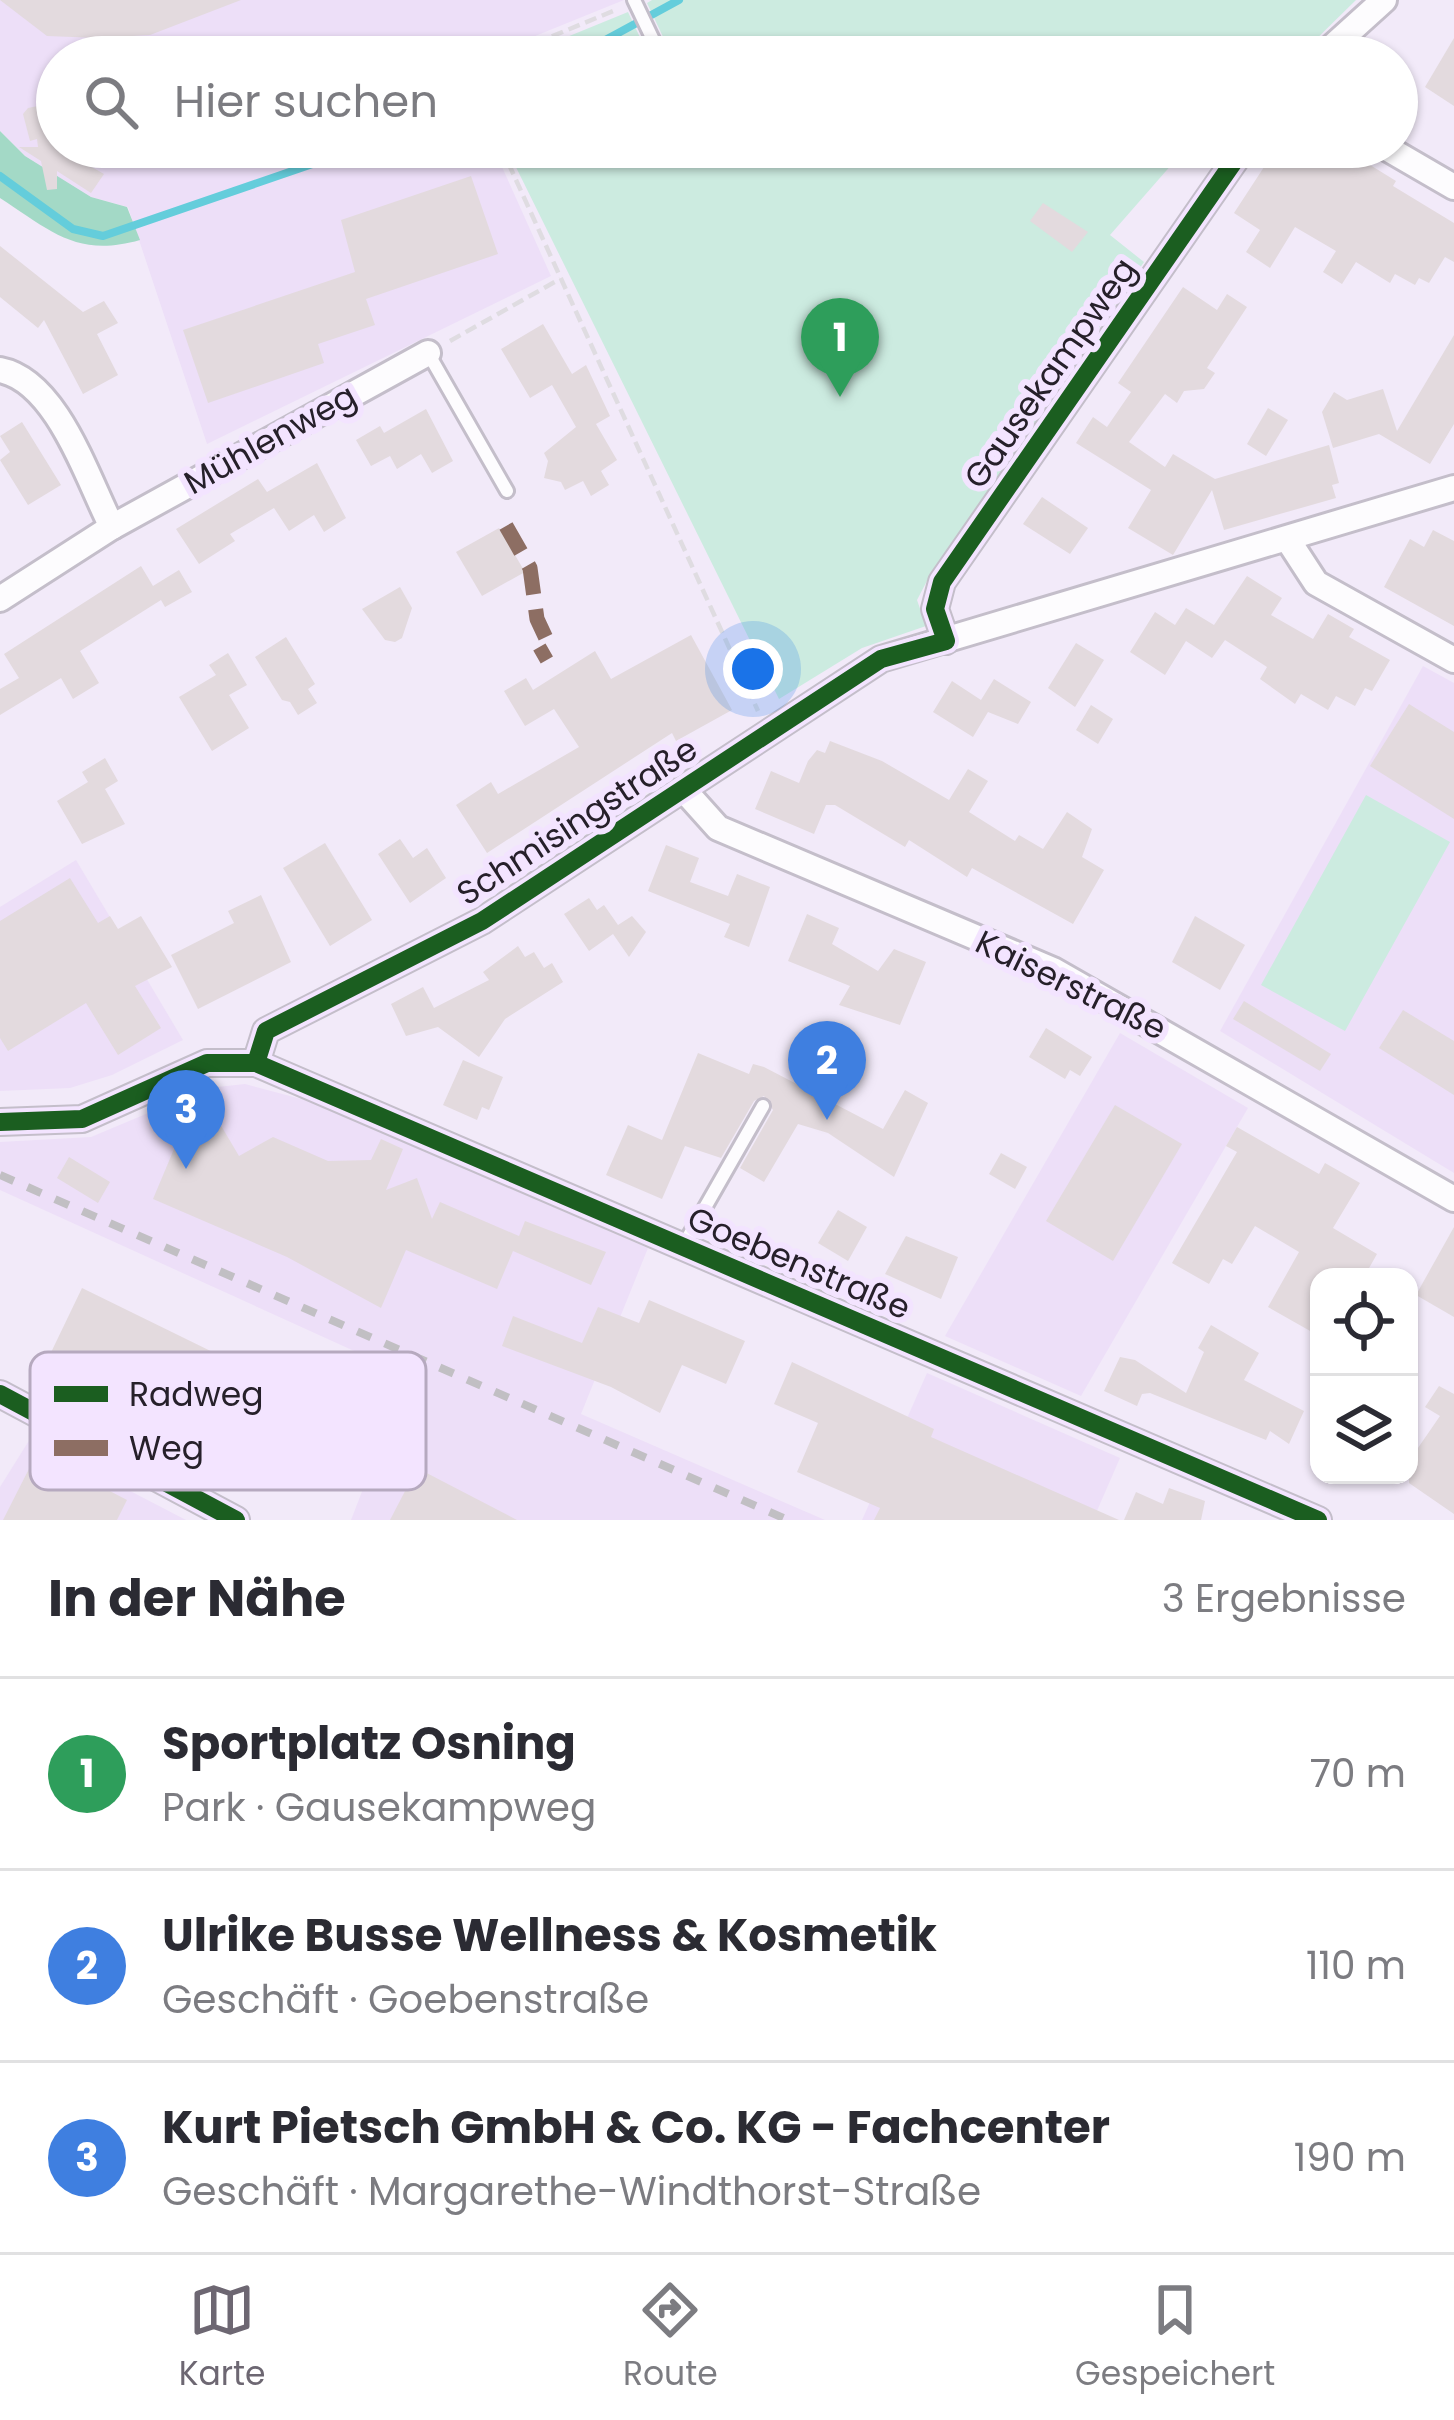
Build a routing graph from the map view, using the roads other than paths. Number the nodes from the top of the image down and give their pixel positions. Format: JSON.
{"nodes":[{"id":1,"x":1384,"y":0,"type":"edge"},
{"id":2,"x":632,"y":5,"type":"edge"},
{"id":3,"x":650,"y":36,"type":"edge"},
{"id":4,"x":1344,"y":36,"type":"edge"},
{"id":5,"x":1418,"y":167,"type":"edge"},
{"id":6,"x":1229,"y":168,"type":"edge"},
{"id":7,"x":1454,"y":188,"type":"edge"},
{"id":8,"x":428,"y":353,"type":"joint"},
{"id":9,"x":0,"y":370,"type":"edge"},
{"id":10,"x":1454,"y":488,"type":"edge"},
{"id":11,"x":507,"y":491,"type":"dead end"},
{"id":12,"x":112,"y":526,"type":"junction"},
{"id":13,"x":1288,"y":540,"type":"junction"},
{"id":14,"x":0,"y":599,"type":"edge"},
{"id":15,"x":946,"y":640,"type":"junction"},
{"id":16,"x":1454,"y":660,"type":"edge"},
{"id":17,"x":683,"y":789,"type":"junction"},
{"id":18,"x":256,"y":1063,"type":"junction"},
{"id":19,"x":763,"y":1106,"type":"dead end"},
{"id":20,"x":0,"y":1122,"type":"edge"},
{"id":21,"x":1454,"y":1199,"type":"edge"},
{"id":22,"x":683,"y":1246,"type":"junction"},
{"id":23,"x":0,"y":1394,"type":"edge"},
{"id":24,"x":30,"y":1410,"type":"edge"},
{"id":25,"x":180,"y":1490,"type":"edge"},
{"id":26,"x":236,"y":1520,"type":"edge"},
{"id":27,"x":1318,"y":1520,"type":"edge"}],
"edges":[{"from":1,"to":4,"type":"street"},
{"from":2,"to":3,"type":"lane"},
{"from":5,"to":7,"type":"street"},
{"from":6,"to":15,"type":"street","name":"Gausekampweg"},
{"from":8,"to":11,"type":"lane"},
{"from":8,"to":12,"type":"street","name":"Mühlenweg"},
{"from":9,"to":12,"type":"street"},
{"from":10,"to":13,"type":"street","name":"Schmisingstraße"},
{"from":12,"to":14,"type":"street","name":"Mühlenweg"},
{"from":13,"to":15,"type":"street","name":"Schmisingstraße"},
{"from":13,"to":16,"type":"street"},
{"from":15,"to":17,"type":"street","name":"Schmisingstraße"},
{"from":17,"to":18,"type":"street","name":"Schmisingstraße"},
{"from":17,"to":21,"type":"street","name":"Kaiserstraße"},
{"from":18,"to":20,"type":"street"},
{"from":18,"to":22,"type":"street","name":"Goebenstraße"},
{"from":19,"to":22,"type":"lane"},
{"from":22,"to":27,"type":"street","name":"Goebenstraße"},
{"from":23,"to":24,"type":"street"},
{"from":25,"to":26,"type":"street"}]}
